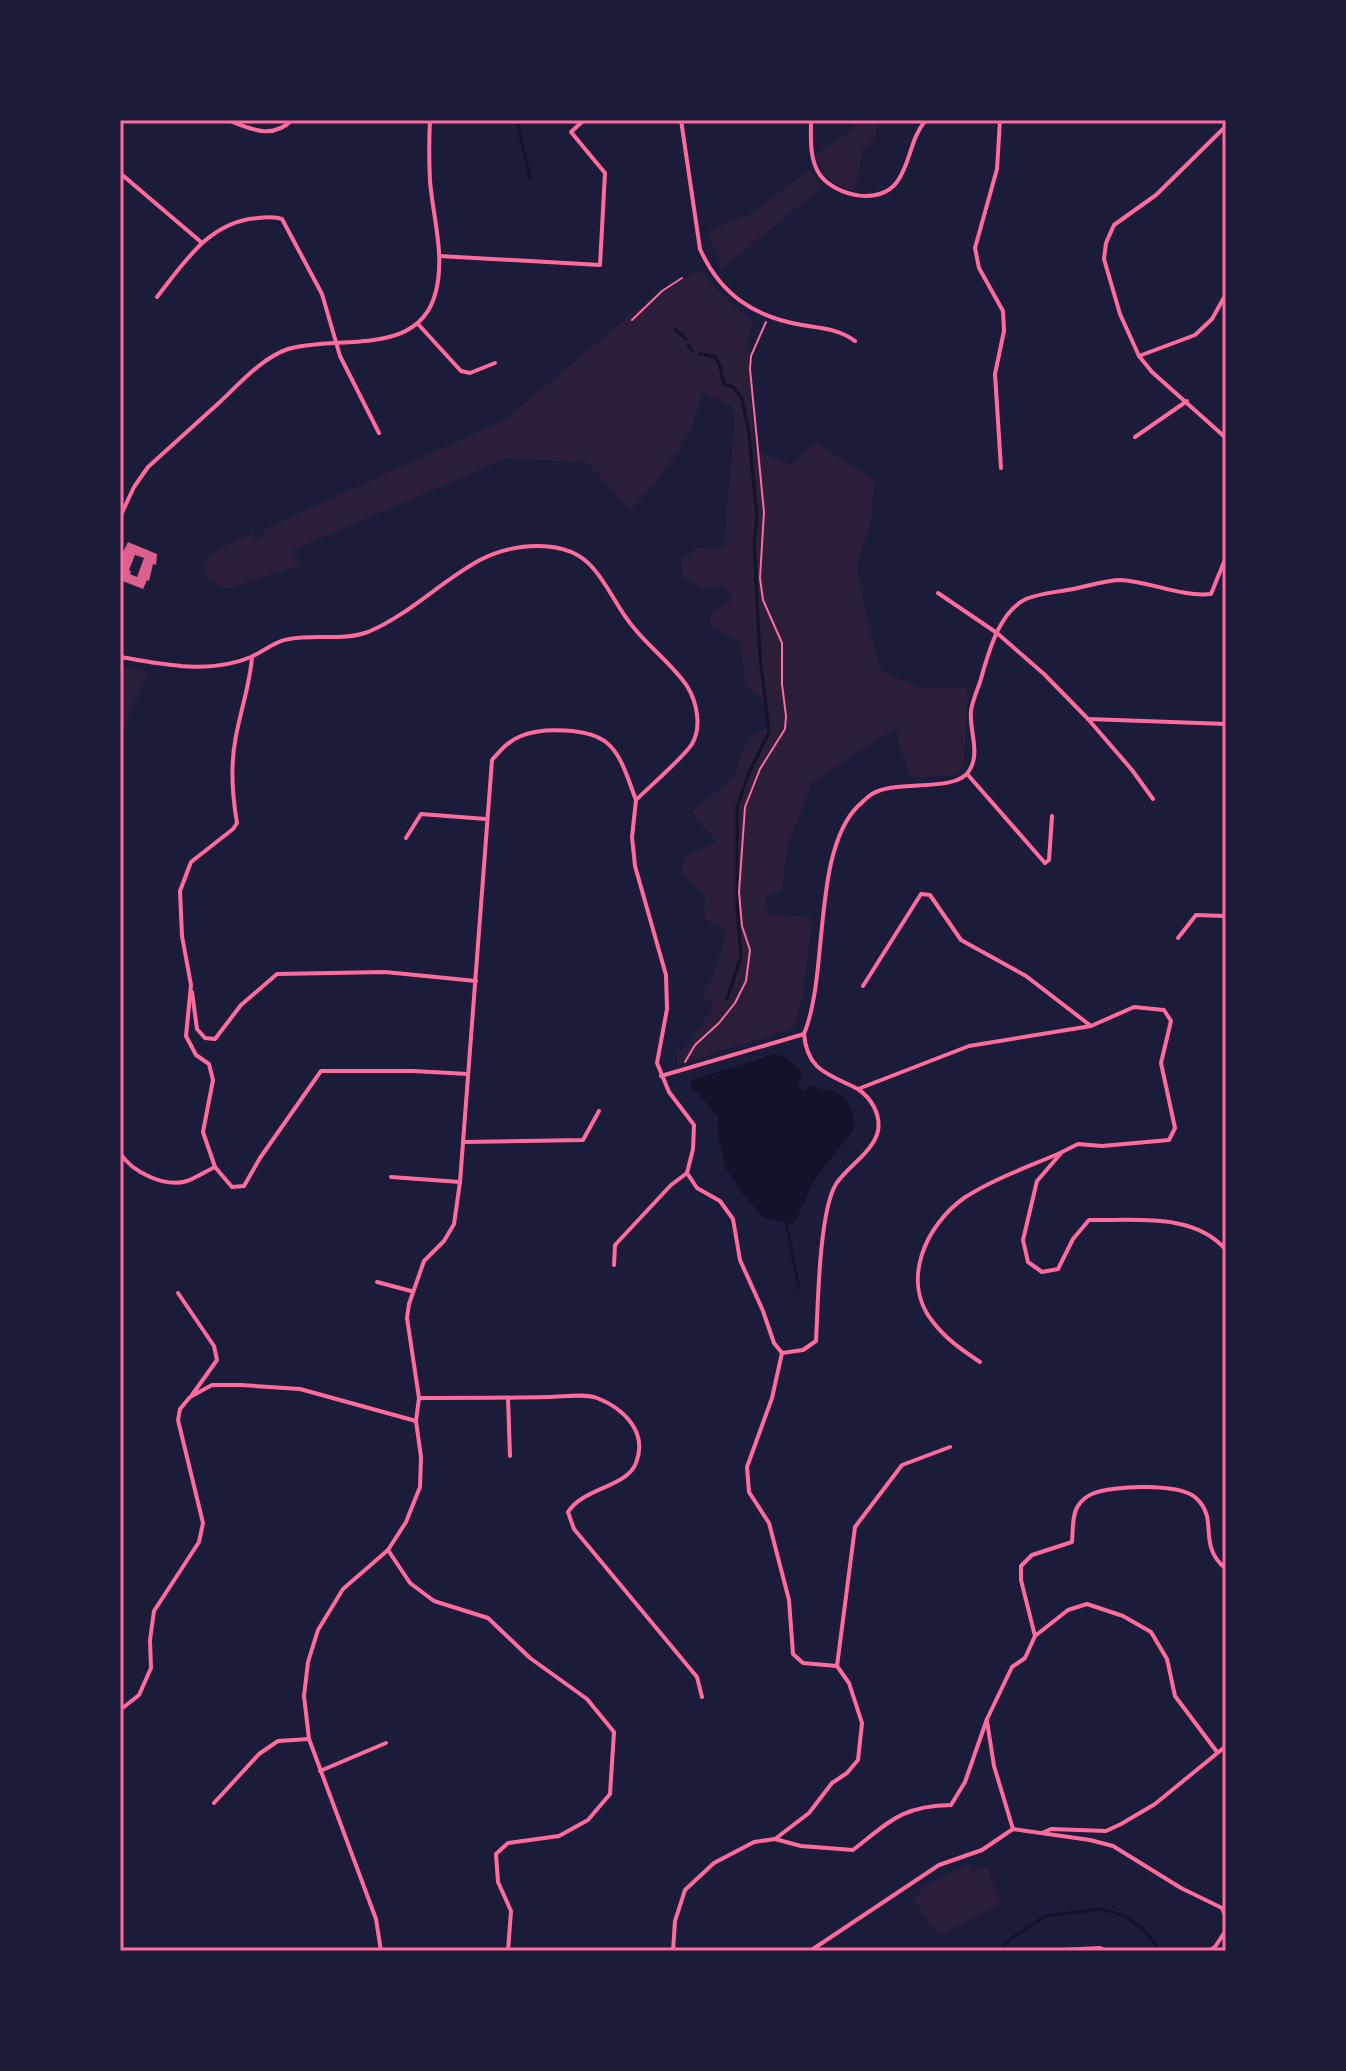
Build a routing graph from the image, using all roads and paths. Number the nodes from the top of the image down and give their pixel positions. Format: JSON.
{"nodes":[{"id":1,"x":228,"y":120,"type":"edge"},
{"id":2,"x":292,"y":120,"type":"edge"},
{"id":3,"x":430,"y":120,"type":"edge"},
{"id":4,"x":584,"y":120,"type":"edge"},
{"id":5,"x":681,"y":120,"type":"edge"},
{"id":6,"x":811,"y":120,"type":"edge"},
{"id":7,"x":926,"y":120,"type":"edge"},
{"id":8,"x":1000,"y":120,"type":"edge"},
{"id":9,"x":1226,"y":126,"type":"edge"},
{"id":10,"x":120,"y":173,"type":"edge"},
{"id":11,"x":201,"y":242,"type":"junction"},
{"id":12,"x":439,"y":256,"type":"junction"},
{"id":13,"x":682,"y":278,"type":"dead end"},
{"id":14,"x":1226,"y":294,"type":"edge"},
{"id":15,"x":157,"y":297,"type":"dead end"},
{"id":16,"x":768,"y":318,"type":"junction"},
{"id":17,"x":632,"y":320,"type":"dead end"},
{"id":18,"x":418,"y":324,"type":"junction"},
{"id":19,"x":855,"y":341,"type":"dead end"},
{"id":20,"x":336,"y":343,"type":"junction"},
{"id":21,"x":1139,"y":356,"type":"junction"},
{"id":22,"x":495,"y":363,"type":"dead end"},
{"id":23,"x":1187,"y":401,"type":"junction"},
{"id":24,"x":379,"y":433,"type":"dead end"},
{"id":25,"x":1135,"y":437,"type":"dead end"},
{"id":26,"x":1226,"y":438,"type":"edge"},
{"id":27,"x":1001,"y":468,"type":"dead end"},
{"id":28,"x":120,"y":517,"type":"edge"},
{"id":29,"x":1226,"y":557,"type":"edge"},
{"id":30,"x":938,"y":593,"type":"dead end"},
{"id":31,"x":997,"y":633,"type":"junction"},
{"id":32,"x":120,"y":657,"type":"edge"},
{"id":33,"x":252,"y":657,"type":"junction"},
{"id":34,"x":1088,"y":719,"type":"junction"},
{"id":35,"x":1226,"y":724,"type":"edge"},
{"id":36,"x":968,"y":775,"type":"junction"},
{"id":37,"x":1153,"y":799,"type":"dead end"},
{"id":38,"x":636,"y":800,"type":"junction"},
{"id":39,"x":1052,"y":816,"type":"dead end"},
{"id":40,"x":486,"y":819,"type":"junction"},
{"id":41,"x":406,"y":838,"type":"dead end"},
{"id":42,"x":1226,"y":916,"type":"edge"},
{"id":43,"x":1178,"y":938,"type":"dead end"},
{"id":44,"x":476,"y":981,"type":"junction"},
{"id":45,"x":191,"y":985,"type":"junction"},
{"id":46,"x":863,"y":986,"type":"dead end"},
{"id":47,"x":1091,"y":1026,"type":"junction"},
{"id":48,"x":804,"y":1034,"type":"junction"},
{"id":49,"x":682,"y":1065,"type":"dead end"},
{"id":50,"x":468,"y":1074,"type":"junction"},
{"id":51,"x":661,"y":1076,"type":"junction"},
{"id":52,"x":858,"y":1089,"type":"junction"},
{"id":53,"x":599,"y":1111,"type":"dead end"},
{"id":54,"x":463,"y":1142,"type":"junction"},
{"id":55,"x":1062,"y":1152,"type":"junction"},
{"id":56,"x":120,"y":1153,"type":"edge"},
{"id":57,"x":215,"y":1167,"type":"junction"},
{"id":58,"x":687,"y":1173,"type":"junction"},
{"id":59,"x":391,"y":1177,"type":"dead end"},
{"id":60,"x":460,"y":1182,"type":"junction"},
{"id":61,"x":1225,"y":1246,"type":"edge"},
{"id":62,"x":614,"y":1265,"type":"dead end"},
{"id":63,"x":377,"y":1282,"type":"dead end"},
{"id":64,"x":411,"y":1291,"type":"junction"},
{"id":65,"x":178,"y":1293,"type":"dead end"},
{"id":66,"x":782,"y":1353,"type":"junction"},
{"id":67,"x":980,"y":1362,"type":"dead end"},
{"id":68,"x":190,"y":1397,"type":"junction"},
{"id":69,"x":419,"y":1398,"type":"junction"},
{"id":70,"x":508,"y":1398,"type":"junction"},
{"id":71,"x":416,"y":1421,"type":"junction"},
{"id":72,"x":950,"y":1447,"type":"dead end"},
{"id":73,"x":510,"y":1456,"type":"dead end"},
{"id":74,"x":388,"y":1550,"type":"junction"},
{"id":75,"x":1226,"y":1569,"type":"edge"},
{"id":76,"x":1035,"y":1636,"type":"junction"},
{"id":77,"x":837,"y":1666,"type":"junction"},
{"id":78,"x":702,"y":1697,"type":"dead end"},
{"id":79,"x":120,"y":1710,"type":"edge"},
{"id":80,"x":987,"y":1719,"type":"junction"},
{"id":81,"x":309,"y":1739,"type":"junction"},
{"id":82,"x":386,"y":1743,"type":"dead end"},
{"id":83,"x":1226,"y":1746,"type":"edge"},
{"id":84,"x":1217,"y":1752,"type":"junction"},
{"id":85,"x":320,"y":1771,"type":"junction"},
{"id":86,"x":214,"y":1803,"type":"dead end"},
{"id":87,"x":1013,"y":1829,"type":"junction"},
{"id":88,"x":1040,"y":1834,"type":"junction"},
{"id":89,"x":775,"y":1839,"type":"junction"},
{"id":90,"x":1226,"y":1917,"type":"edge"},
{"id":91,"x":1226,"y":1930,"type":"edge"},
{"id":92,"x":381,"y":1951,"type":"edge"},
{"id":93,"x":508,"y":1951,"type":"edge"},
{"id":94,"x":673,"y":1951,"type":"edge"},
{"id":95,"x":810,"y":1951,"type":"edge"},
{"id":96,"x":1042,"y":1951,"type":"edge"},
{"id":97,"x":1107,"y":1951,"type":"edge"},
{"id":98,"x":1209,"y":1951,"type":"edge"}],
"edges":[{"from":1,"to":2,"type":"street"},
{"from":3,"to":12,"type":"street"},
{"from":4,"to":12,"type":"street"},
{"from":5,"to":16,"type":"street"},
{"from":6,"to":7,"type":"street"},
{"from":8,"to":27,"type":"street"},
{"from":9,"to":21,"type":"street"},
{"from":10,"to":11,"type":"street"},
{"from":11,"to":15,"type":"street"},
{"from":11,"to":20,"type":"street"},
{"from":12,"to":18,"type":"street"},
{"from":13,"to":17,"type":"path"},
{"from":14,"to":21,"type":"street"},
{"from":16,"to":19,"type":"street"},
{"from":16,"to":49,"type":"path"},
{"from":18,"to":20,"type":"street"},
{"from":18,"to":22,"type":"street"},
{"from":20,"to":24,"type":"street"},
{"from":20,"to":28,"type":"street"},
{"from":21,"to":23,"type":"street"},
{"from":23,"to":25,"type":"street"},
{"from":23,"to":26,"type":"street"},
{"from":29,"to":31,"type":"street"},
{"from":30,"to":31,"type":"street"},
{"from":31,"to":34,"type":"street"},
{"from":31,"to":36,"type":"street"},
{"from":32,"to":33,"type":"street"},
{"from":33,"to":38,"type":"street"},
{"from":33,"to":45,"type":"street"},
{"from":34,"to":35,"type":"street"},
{"from":34,"to":37,"type":"street"},
{"from":36,"to":39,"type":"street"},
{"from":36,"to":48,"type":"street"},
{"from":38,"to":40,"type":"street"},
{"from":38,"to":51,"type":"street"},
{"from":40,"to":41,"type":"street"},
{"from":40,"to":44,"type":"street"},
{"from":42,"to":43,"type":"street"},
{"from":44,"to":45,"type":"street"},
{"from":44,"to":50,"type":"street"},
{"from":45,"to":57,"type":"street"},
{"from":46,"to":47,"type":"street"},
{"from":47,"to":52,"type":"street"},
{"from":47,"to":55,"type":"street"},
{"from":48,"to":51,"type":"street"},
{"from":48,"to":52,"type":"street"},
{"from":50,"to":54,"type":"street"},
{"from":50,"to":57,"type":"street"},
{"from":51,"to":58,"type":"street"},
{"from":52,"to":66,"type":"street"},
{"from":53,"to":54,"type":"street"},
{"from":54,"to":60,"type":"street"},
{"from":55,"to":61,"type":"street"},
{"from":55,"to":67,"type":"street"},
{"from":56,"to":57,"type":"street"},
{"from":58,"to":62,"type":"street"},
{"from":58,"to":66,"type":"street"},
{"from":59,"to":60,"type":"street"},
{"from":60,"to":64,"type":"street"},
{"from":63,"to":64,"type":"street"},
{"from":64,"to":69,"type":"street"},
{"from":65,"to":68,"type":"street"},
{"from":66,"to":77,"type":"street"},
{"from":68,"to":71,"type":"street"},
{"from":68,"to":79,"type":"street"},
{"from":69,"to":70,"type":"street"},
{"from":69,"to":71,"type":"street"},
{"from":70,"to":73,"type":"street"},
{"from":70,"to":78,"type":"street"},
{"from":71,"to":74,"type":"street"},
{"from":72,"to":77,"type":"street"},
{"from":74,"to":81,"type":"street"},
{"from":74,"to":93,"type":"street"},
{"from":75,"to":76,"type":"street"},
{"from":76,"to":80,"type":"street"},
{"from":76,"to":84,"type":"street"},
{"from":77,"to":89,"type":"street"},
{"from":80,"to":87,"type":"street"},
{"from":80,"to":89,"type":"street"},
{"from":81,"to":85,"type":"street"},
{"from":81,"to":86,"type":"street"},
{"from":82,"to":85,"type":"street"},
{"from":83,"to":84,"type":"street"},
{"from":84,"to":88,"type":"street"},
{"from":85,"to":92,"type":"street"},
{"from":87,"to":88,"type":"street"},
{"from":87,"to":95,"type":"street"},
{"from":88,"to":90,"type":"street"},
{"from":89,"to":94,"type":"street"},
{"from":91,"to":98,"type":"street"},
{"from":96,"to":97,"type":"street"}]}
